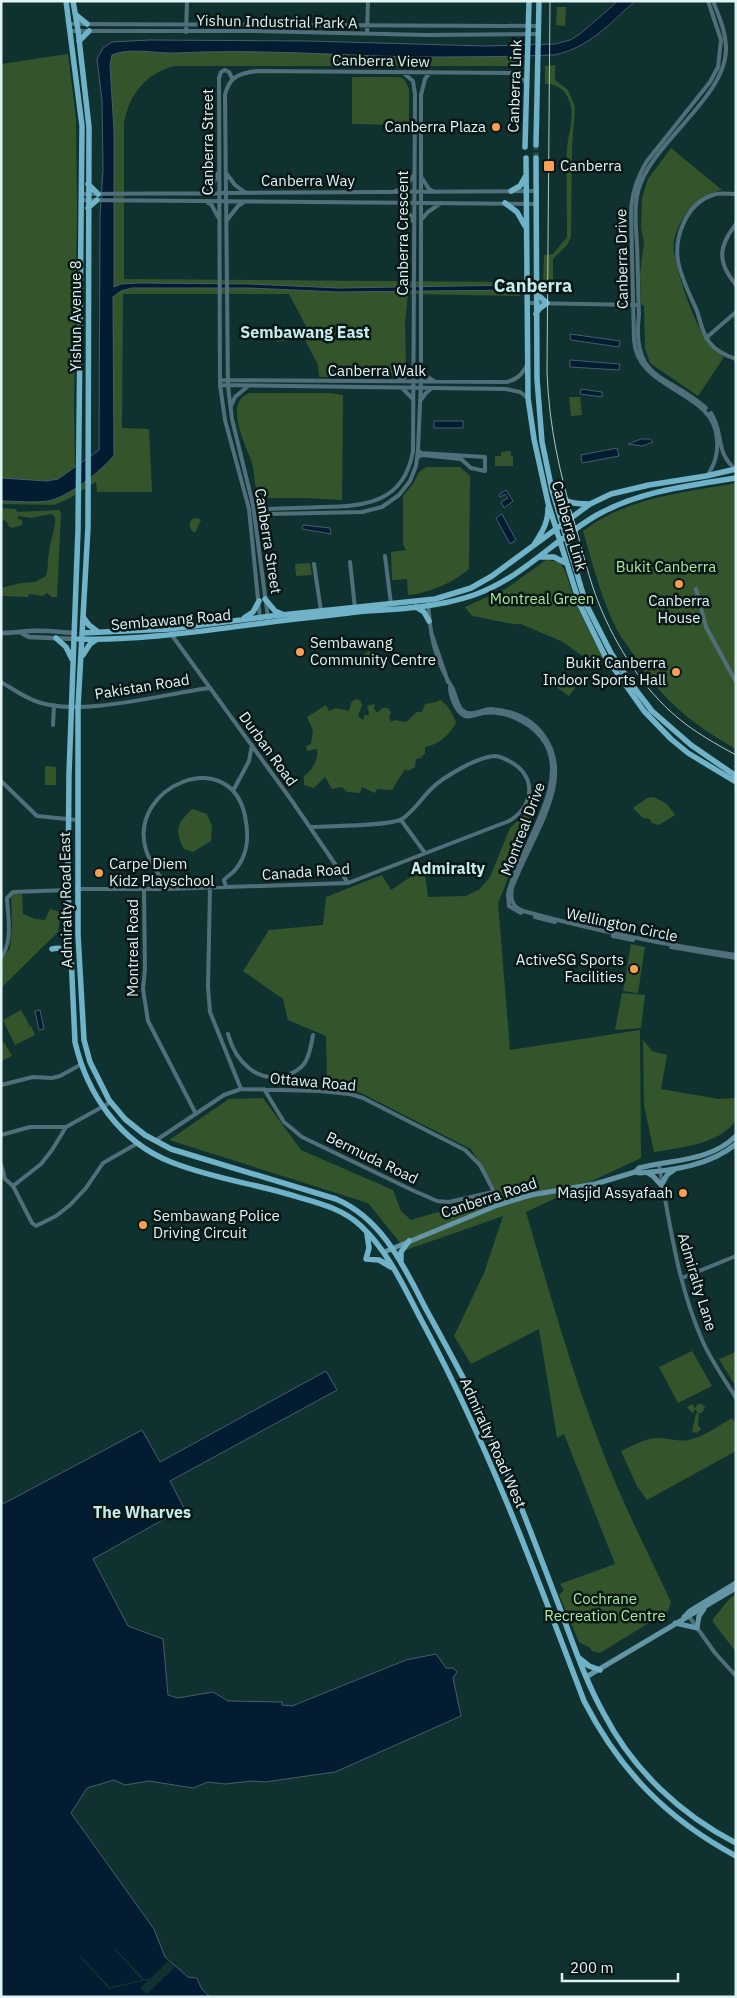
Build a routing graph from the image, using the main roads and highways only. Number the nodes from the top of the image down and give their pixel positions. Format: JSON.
{"nodes":[{"id":1,"x":66,"y":1,"type":"edge"},
{"id":2,"x":73,"y":1,"type":"edge"},
{"id":3,"x":529,"y":1,"type":"edge"},
{"id":4,"x":538,"y":1,"type":"edge"},
{"id":5,"x":76,"y":16,"type":"junction"},
{"id":6,"x":79,"y":40,"type":"junction"},
{"id":7,"x":536,"y":145,"type":"tunnel mouth"},
{"id":8,"x":525,"y":147,"type":"dead end"},
{"id":9,"x":526,"y":158,"type":"dead end"},
{"id":10,"x":536,"y":158,"type":"tunnel mouth"},
{"id":11,"x":526,"y":176,"type":"junction"},
{"id":12,"x":88,"y":184,"type":"junction"},
{"id":13,"x":511,"y":191,"type":"road end"},
{"id":14,"x":505,"y":204,"type":"road end"},
{"id":15,"x":88,"y":208,"type":"junction"},
{"id":16,"x":526,"y":228,"type":"junction"},
{"id":17,"x":536,"y":293,"type":"junction"},
{"id":18,"x":536,"y":314,"type":"junction"},
{"id":19,"x":736,"y":469,"type":"edge"},
{"id":20,"x":736,"y":478,"type":"edge"},
{"id":21,"x":552,"y":490,"type":"junction"},
{"id":22,"x":619,"y":491,"type":"junction"},
{"id":23,"x":622,"y":502,"type":"junction"},
{"id":24,"x":548,"y":503,"type":"junction"},
{"id":25,"x":590,"y":504,"type":"junction"},
{"id":26,"x":562,"y":524,"type":"junction"},
{"id":27,"x":557,"y":529,"type":"junction"},
{"id":28,"x":575,"y":530,"type":"junction"},
{"id":29,"x":563,"y":538,"type":"junction"},
{"id":30,"x":533,"y":546,"type":"junction"},
{"id":31,"x":568,"y":546,"type":"junction"},
{"id":32,"x":538,"y":557,"type":"junction"},
{"id":33,"x":566,"y":563,"type":"junction"},
{"id":34,"x":504,"y":568,"type":"junction"},
{"id":35,"x":512,"y":576,"type":"junction"},
{"id":36,"x":428,"y":603,"type":"junction"},
{"id":37,"x":416,"y":607,"type":"junction"},
{"id":38,"x":284,"y":614,"type":"junction"},
{"id":39,"x":322,"y":614,"type":"junction"},
{"id":40,"x":83,"y":617,"type":"junction"},
{"id":41,"x":240,"y":620,"type":"junction"},
{"id":42,"x":261,"y":621,"type":"junction"},
{"id":43,"x":429,"y":621,"type":"road end"},
{"id":44,"x":170,"y":632,"type":"junction"},
{"id":45,"x":75,"y":636,"type":"junction"},
{"id":46,"x":83,"y":636,"type":"junction"},
{"id":47,"x":98,"y":636,"type":"junction"},
{"id":48,"x":56,"y":638,"type":"road end"},
{"id":49,"x":81,"y":659,"type":"junction"},
{"id":50,"x":73,"y":661,"type":"junction"},
{"id":51,"x":736,"y":776,"type":"edge"},
{"id":52,"x":736,"y":782,"type":"edge"},
{"id":53,"x":52,"y":949,"type":"dead end"},
{"id":54,"x":72,"y":961,"type":"junction"},
{"id":55,"x":736,"y":1136,"type":"edge"},
{"id":56,"x":156,"y":1141,"type":"joint"},
{"id":57,"x":138,"y":1143,"type":"joint"},
{"id":58,"x":736,"y":1144,"type":"edge"},
{"id":59,"x":211,"y":1162,"type":"junction"},
{"id":60,"x":221,"y":1164,"type":"junction"},
{"id":61,"x":660,"y":1168,"type":"junction"},
{"id":62,"x":674,"y":1170,"type":"junction"},
{"id":63,"x":635,"y":1172,"type":"junction"},
{"id":64,"x":645,"y":1173,"type":"junction"},
{"id":65,"x":207,"y":1174,"type":"junction"},
{"id":66,"x":260,"y":1175,"type":"junction"},
{"id":67,"x":218,"y":1176,"type":"junction"},
{"id":68,"x":268,"y":1188,"type":"junction"},
{"id":69,"x":367,"y":1233,"type":"junction"},
{"id":70,"x":408,"y":1241,"type":"junction"},
{"id":71,"x":393,"y":1248,"type":"junction"},
{"id":72,"x":384,"y":1252,"type":"junction"},
{"id":73,"x":402,"y":1263,"type":"junction"},
{"id":74,"x":393,"y":1268,"type":"junction"},
{"id":75,"x":431,"y":1318,"type":"junction"},
{"id":76,"x":429,"y":1336,"type":"junction"},
{"id":77,"x":736,"y":1583,"type":"edge"},
{"id":78,"x":736,"y":1588,"type":"edge"},
{"id":79,"x":706,"y":1607,"type":"junction"},
{"id":80,"x":687,"y":1616,"type":"junction"},
{"id":81,"x":675,"y":1623,"type":"junction"},
{"id":82,"x":578,"y":1657,"type":"junction"},
{"id":83,"x":600,"y":1670,"type":"junction"},
{"id":84,"x":586,"y":1677,"type":"junction"},
{"id":85,"x":581,"y":1692,"type":"junction"},
{"id":86,"x":736,"y":1843,"type":"edge"},
{"id":87,"x":736,"y":1856,"type":"edge"}],
"edges":[{"from":1,"to":45,"type":"main road","name":"Yishun Avenue 8"},
{"from":2,"to":5,"type":"main road","name":"Yishun Avenue 8"},
{"from":3,"to":8,"type":"main road","name":"Canberra Link"},
{"from":4,"to":7,"type":"main road","name":"Canberra Link"},
{"from":5,"to":6,"type":"main road","name":"Yishun Avenue 8"},
{"from":5,"to":6,"type":"main road"},
{"from":6,"to":12,"type":"main road","name":"Yishun Avenue 8"},
{"from":9,"to":11,"type":"main road","name":"Canberra Link"},
{"from":10,"to":17,"type":"main road","name":"Canberra Link"},
{"from":11,"to":13,"type":"main road"},
{"from":11,"to":16,"type":"main road","name":"Canberra Link"},
{"from":12,"to":15,"type":"main road","name":"Yishun Avenue 8"},
{"from":12,"to":15,"type":"main road"},
{"from":14,"to":16,"type":"main road"},
{"from":15,"to":40,"type":"main road","name":"Yishun Avenue 8"},
{"from":16,"to":24,"type":"main road","name":"Canberra Link"},
{"from":17,"to":18,"type":"main road","name":"Canberra Link"},
{"from":17,"to":18,"type":"main road"},
{"from":18,"to":21,"type":"main road","name":"Canberra Link"},
{"from":19,"to":22,"type":"main road","name":"Sembawang Road"},
{"from":20,"to":23,"type":"main road","name":"Sembawang Road"},
{"from":21,"to":25,"type":"main road"},
{"from":21,"to":26,"type":"main road","name":"Canberra Link"},
{"from":22,"to":23,"type":"main road"},
{"from":22,"to":25,"type":"main road","name":"Sembawang Road"},
{"from":23,"to":28,"type":"main road","name":"Sembawang Road"},
{"from":24,"to":27,"type":"main road","name":"Canberra Link"},
{"from":24,"to":30,"type":"main road"},
{"from":25,"to":26,"type":"main road","name":"Sembawang Road"},
{"from":26,"to":27,"type":"main road","name":"Sembawang Road"},
{"from":26,"to":29,"type":"main road","name":"Canberra Link"},
{"from":27,"to":29,"type":"main road","name":"Canberra Link"},
{"from":27,"to":30,"type":"main road","name":"Sembawang Road"},
{"from":28,"to":29,"type":"main road","name":"Sembawang Road"},
{"from":28,"to":31,"type":"main road"},
{"from":29,"to":31,"type":"main road","name":"Canberra Link"},
{"from":29,"to":32,"type":"main road","name":"Sembawang Road"},
{"from":29,"to":33,"type":"main road","name":"Canberra Link"},
{"from":30,"to":34,"type":"main road","name":"Sembawang Road"},
{"from":31,"to":51,"type":"main road","name":"Canberra Link"},
{"from":32,"to":33,"type":"main road"},
{"from":32,"to":35,"type":"main road","name":"Sembawang Road"},
{"from":33,"to":52,"type":"main road","name":"Canberra Link"},
{"from":34,"to":35,"type":"main road"},
{"from":34,"to":36,"type":"main road","name":"Sembawang Road"},
{"from":35,"to":36,"type":"main road","name":"Sembawang Road"},
{"from":36,"to":37,"type":"main road","name":"Sembawang Road"},
{"from":36,"to":39,"type":"main road","name":"Sembawang Road"},
{"from":37,"to":39,"type":"main road","name":"Sembawang Road"},
{"from":37,"to":43,"type":"main road"},
{"from":38,"to":39,"type":"main road","name":"Sembawang Road"},
{"from":38,"to":41,"type":"main road"},
{"from":38,"to":42,"type":"main road","name":"Sembawang Road"},
{"from":39,"to":42,"type":"main road","name":"Sembawang Road"},
{"from":40,"to":46,"type":"main road","name":"Yishun Avenue 8"},
{"from":40,"to":47,"type":"main road"},
{"from":41,"to":42,"type":"main road","name":"Sembawang Road"},
{"from":41,"to":44,"type":"main road","name":"Sembawang Road"},
{"from":42,"to":44,"type":"main road","name":"Sembawang Road"},
{"from":44,"to":47,"type":"main road","name":"Sembawang Road"},
{"from":45,"to":46,"type":"main road","name":"Sembawang Road"},
{"from":45,"to":50,"type":"main road","name":"Admiralty Road East"},
{"from":46,"to":47,"type":"main road","name":"Sembawang Road"},
{"from":46,"to":49,"type":"main road","name":"Admiralty Road East"},
{"from":47,"to":49,"type":"main road"},
{"from":48,"to":50,"type":"main road"},
{"from":49,"to":56,"type":"main road","name":"Admiralty Road East"},
{"from":50,"to":54,"type":"main road","name":"Admiralty Road East"},
{"from":53,"to":54,"type":"main road"},
{"from":54,"to":57,"type":"main road","name":"Admiralty Road East"},
{"from":55,"to":61,"type":"main road","name":"Canberra Road"},
{"from":56,"to":59,"type":"main road","name":"Admiralty Road West"},
{"from":57,"to":65,"type":"main road","name":"Admiralty Road West"},
{"from":58,"to":62,"type":"main road","name":"Canberra Road"},
{"from":59,"to":60,"type":"main road","name":"Admiralty Road West"},
{"from":59,"to":65,"type":"main road"},
{"from":60,"to":66,"type":"main road","name":"Admiralty Road West"},
{"from":60,"to":67,"type":"main road"},
{"from":61,"to":62,"type":"main road","name":"Canberra Road"},
{"from":61,"to":63,"type":"main road","name":"Canberra Road"},
{"from":61,"to":64,"type":"main road","name":"Canberra Road"},
{"from":62,"to":64,"type":"main road"},
{"from":63,"to":64,"type":"main road","name":"Canberra Road"},
{"from":63,"to":70,"type":"main road","name":"Canberra Road"},
{"from":65,"to":67,"type":"main road","name":"Admiralty Road West"},
{"from":66,"to":68,"type":"main road"},
{"from":66,"to":71,"type":"main road","name":"Admiralty Road West"},
{"from":67,"to":68,"type":"main road","name":"Admiralty Road West"},
{"from":68,"to":69,"type":"main road","name":"Admiralty Road West"},
{"from":69,"to":72,"type":"main road","name":"Admiralty Road West"},
{"from":69,"to":74,"type":"main road"},
{"from":70,"to":71,"type":"main road","name":"Canberra Road"},
{"from":70,"to":73,"type":"main road"},
{"from":71,"to":72,"type":"main road","name":"Canberra Road"},
{"from":71,"to":73,"type":"main road","name":"Admiralty Road West"},
{"from":72,"to":74,"type":"main road","name":"Admiralty Road West"},
{"from":73,"to":75,"type":"main road","name":"Admiralty Road West"},
{"from":74,"to":76,"type":"main road","name":"Admiralty Road West"},
{"from":75,"to":76,"type":"main road"},
{"from":75,"to":82,"type":"main road","name":"Admiralty Road West"},
{"from":76,"to":85,"type":"main road","name":"Admiralty Road West"},
{"from":77,"to":80,"type":"main road"},
{"from":78,"to":79,"type":"main road"},
{"from":79,"to":80,"type":"main road"},
{"from":79,"to":81,"type":"main road"},
{"from":80,"to":81,"type":"main road"},
{"from":81,"to":83,"type":"main road"},
{"from":82,"to":83,"type":"main road"},
{"from":82,"to":84,"type":"main road","name":"Admiralty Road West"},
{"from":83,"to":84,"type":"main road"},
{"from":84,"to":85,"type":"main road"},
{"from":84,"to":86,"type":"main road","name":"Admiralty Road West"},
{"from":85,"to":87,"type":"main road","name":"Admiralty Road West"}]}
